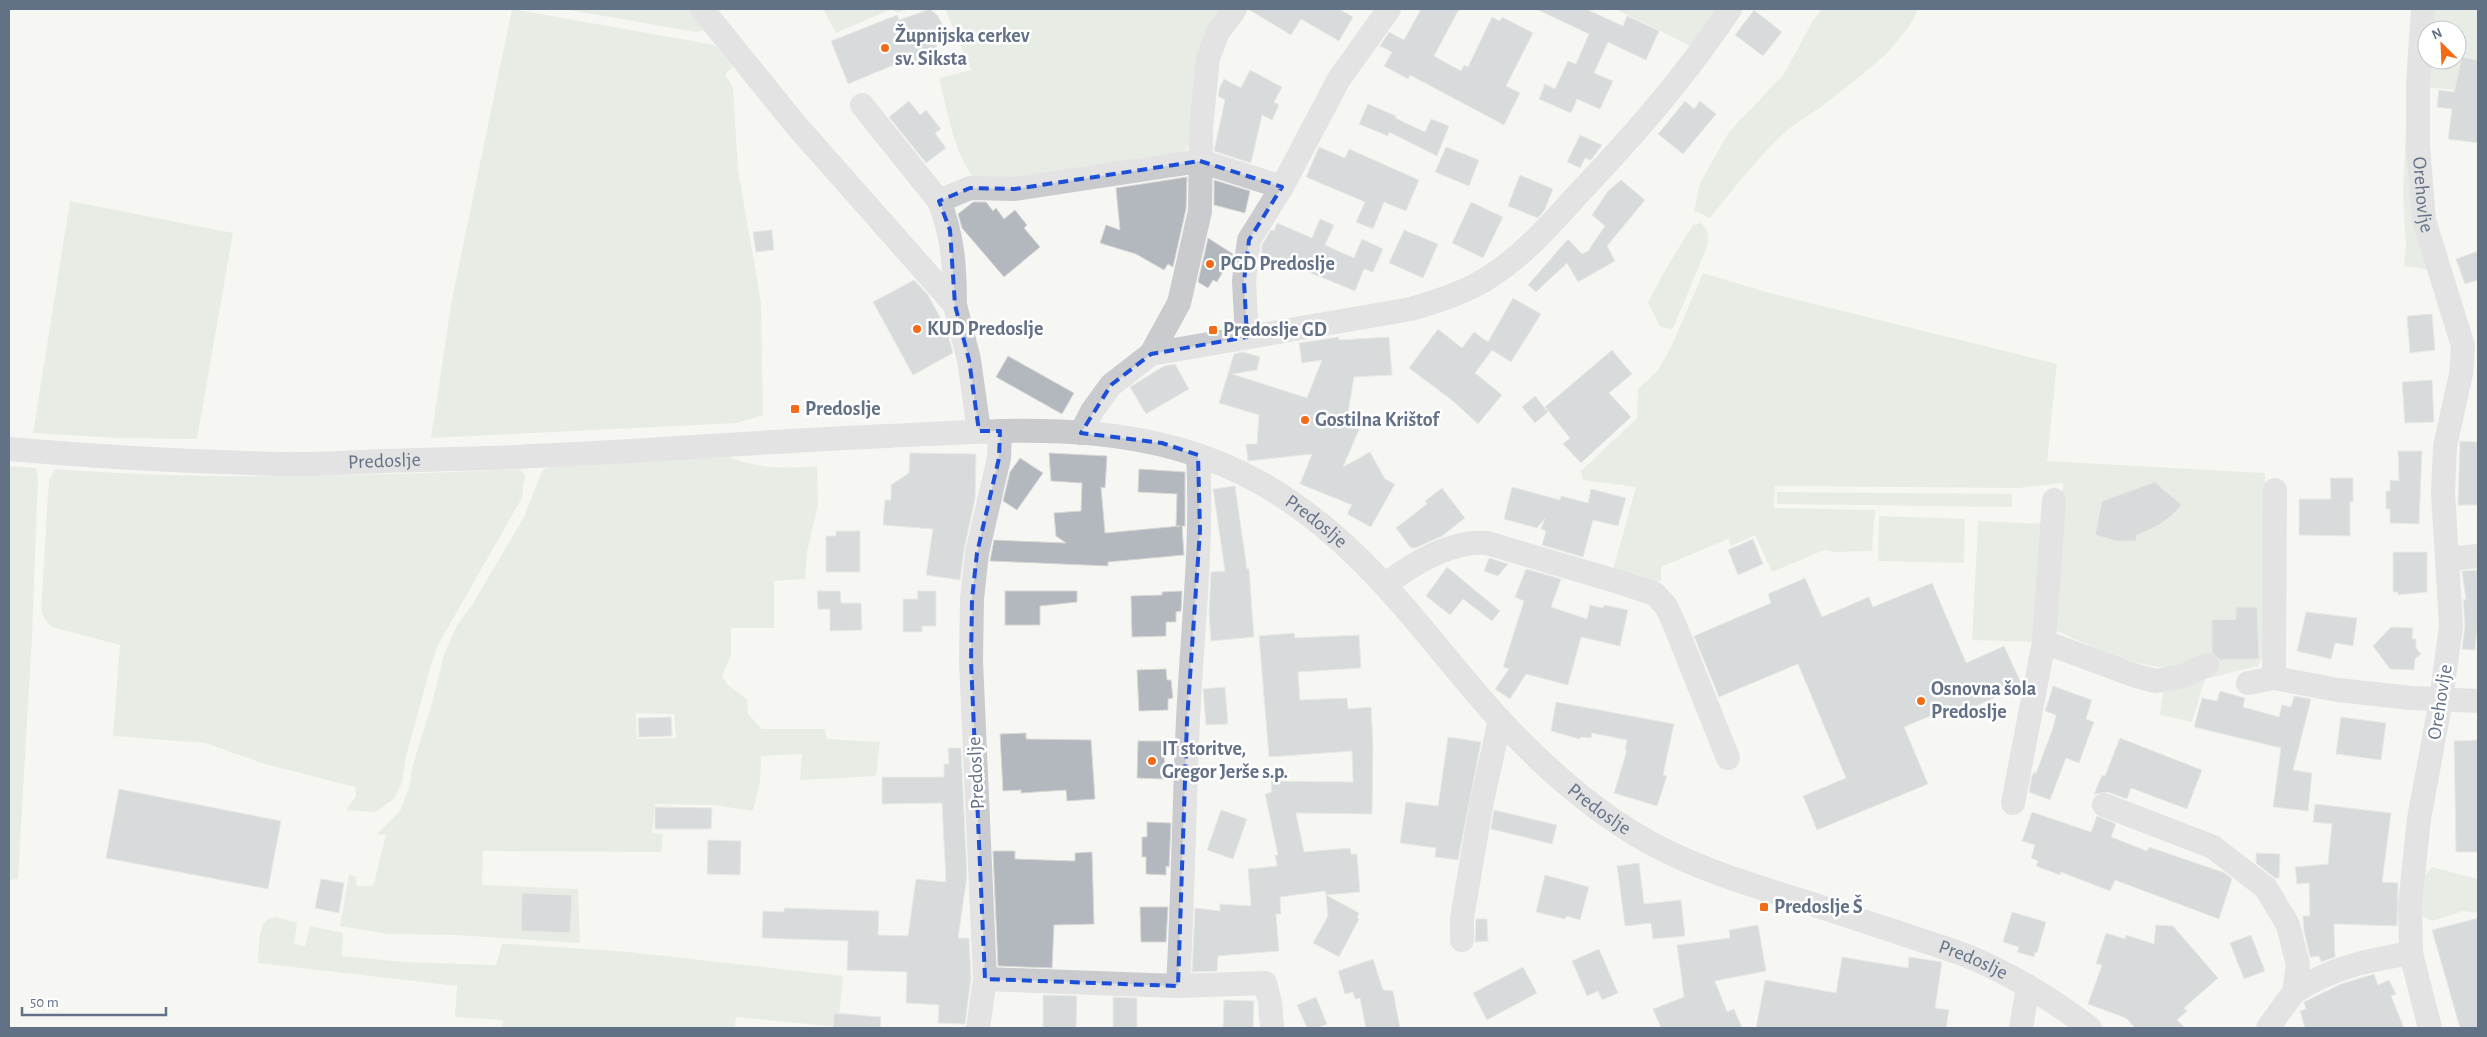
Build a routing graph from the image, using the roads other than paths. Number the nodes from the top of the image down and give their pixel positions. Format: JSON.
{"nodes":[{"id":1,"x":702,"y":9,"type":"edge"},
{"id":2,"x":1235,"y":9,"type":"edge"},
{"id":3,"x":1389,"y":9,"type":"edge"},
{"id":4,"x":1730,"y":9,"type":"edge"},
{"id":5,"x":2423,"y":9,"type":"edge"},
{"id":6,"x":862,"y":105,"type":"dead end"},
{"id":7,"x":1200,"y":160,"type":"junction"},
{"id":8,"x":1282,"y":187,"type":"junction"},
{"id":9,"x":939,"y":201,"type":"junction"},
{"id":10,"x":955,"y":305,"type":"junction"},
{"id":11,"x":1247,"y":337,"type":"junction"},
{"id":12,"x":2478,"y":349,"type":"edge"},
{"id":13,"x":1151,"y":354,"type":"junction"},
{"id":14,"x":2461,"y":374,"type":"junction"},
{"id":15,"x":989,"y":431,"type":"junction"},
{"id":16,"x":1081,"y":432,"type":"junction"},
{"id":17,"x":9,"y":449,"type":"edge"},
{"id":18,"x":1198,"y":455,"type":"junction"},
{"id":19,"x":2275,"y":490,"type":"dead end"},
{"id":20,"x":2054,"y":500,"type":"dead end"},
{"id":21,"x":2478,"y":556,"type":"edge"},
{"id":22,"x":2448,"y":559,"type":"junction"},
{"id":23,"x":1386,"y":584,"type":"junction"},
{"id":24,"x":2044,"y":642,"type":"junction"},
{"id":25,"x":2207,"y":665,"type":"dead end"},
{"id":26,"x":2274,"y":678,"type":"junction"},
{"id":27,"x":2248,"y":683,"type":"dead end"},
{"id":28,"x":2441,"y":700,"type":"junction"},
{"id":29,"x":2478,"y":701,"type":"edge"},
{"id":30,"x":1500,"y":720,"type":"junction"},
{"id":31,"x":1728,"y":758,"type":"dead end"},
{"id":32,"x":2013,"y":802,"type":"dead end"},
{"id":33,"x":2104,"y":805,"type":"dead end"},
{"id":34,"x":1462,"y":940,"type":"dead end"},
{"id":35,"x":2411,"y":953,"type":"junction"},
{"id":36,"x":985,"y":979,"type":"junction"},
{"id":37,"x":1178,"y":986,"type":"junction"},
{"id":38,"x":2028,"y":986,"type":"junction"},
{"id":39,"x":2294,"y":992,"type":"junction"},
{"id":40,"x":978,"y":1028,"type":"edge"},
{"id":41,"x":1272,"y":1028,"type":"edge"},
{"id":42,"x":2021,"y":1028,"type":"edge"},
{"id":43,"x":2090,"y":1028,"type":"edge"},
{"id":44,"x":2268,"y":1028,"type":"edge"},
{"id":45,"x":2430,"y":1028,"type":"edge"}],
"edges":[{"from":1,"to":10,"type":"street"},
{"from":2,"to":7,"type":"street"},
{"from":3,"to":8,"type":"street"},
{"from":4,"to":11,"type":"street"},
{"from":5,"to":14,"type":"street","name":"Orehovlje"},
{"from":6,"to":9,"type":"street"},
{"from":7,"to":8,"type":"street"},
{"from":7,"to":9,"type":"street"},
{"from":7,"to":13,"type":"street"},
{"from":8,"to":11,"type":"street"},
{"from":9,"to":10,"type":"street"},
{"from":10,"to":15,"type":"street"},
{"from":11,"to":13,"type":"street"},
{"from":12,"to":14,"type":"street","name":"Orehovlje"},
{"from":13,"to":16,"type":"street"},
{"from":14,"to":22,"type":"street","name":"Orehovlje"},
{"from":15,"to":16,"type":"street","name":"Predoslje"},
{"from":15,"to":17,"type":"street","name":"Predoslje"},
{"from":15,"to":36,"type":"street","name":"Predoslje"},
{"from":16,"to":18,"type":"street","name":"Predoslje"},
{"from":18,"to":23,"type":"street","name":"Predoslje"},
{"from":18,"to":37,"type":"street"},
{"from":19,"to":26,"type":"street"},
{"from":20,"to":24,"type":"street"},
{"from":21,"to":22,"type":"street"},
{"from":22,"to":28,"type":"street","name":"Orehovlje"},
{"from":23,"to":30,"type":"street","name":"Predoslje"},
{"from":23,"to":31,"type":"street"},
{"from":24,"to":25,"type":"street"},
{"from":24,"to":32,"type":"street"},
{"from":26,"to":27,"type":"street"},
{"from":26,"to":28,"type":"street"},
{"from":28,"to":29,"type":"street"},
{"from":28,"to":35,"type":"street","name":"Orehovlje"},
{"from":30,"to":34,"type":"street"},
{"from":30,"to":38,"type":"street","name":"Predoslje"},
{"from":33,"to":39,"type":"street"},
{"from":35,"to":39,"type":"street"},
{"from":35,"to":45,"type":"street","name":"Orehovlje"},
{"from":36,"to":37,"type":"street"},
{"from":36,"to":40,"type":"street","name":"Predoslje"},
{"from":37,"to":41,"type":"street"},
{"from":38,"to":42,"type":"street"},
{"from":38,"to":43,"type":"street","name":"Predoslje"},
{"from":39,"to":44,"type":"street"}]}
